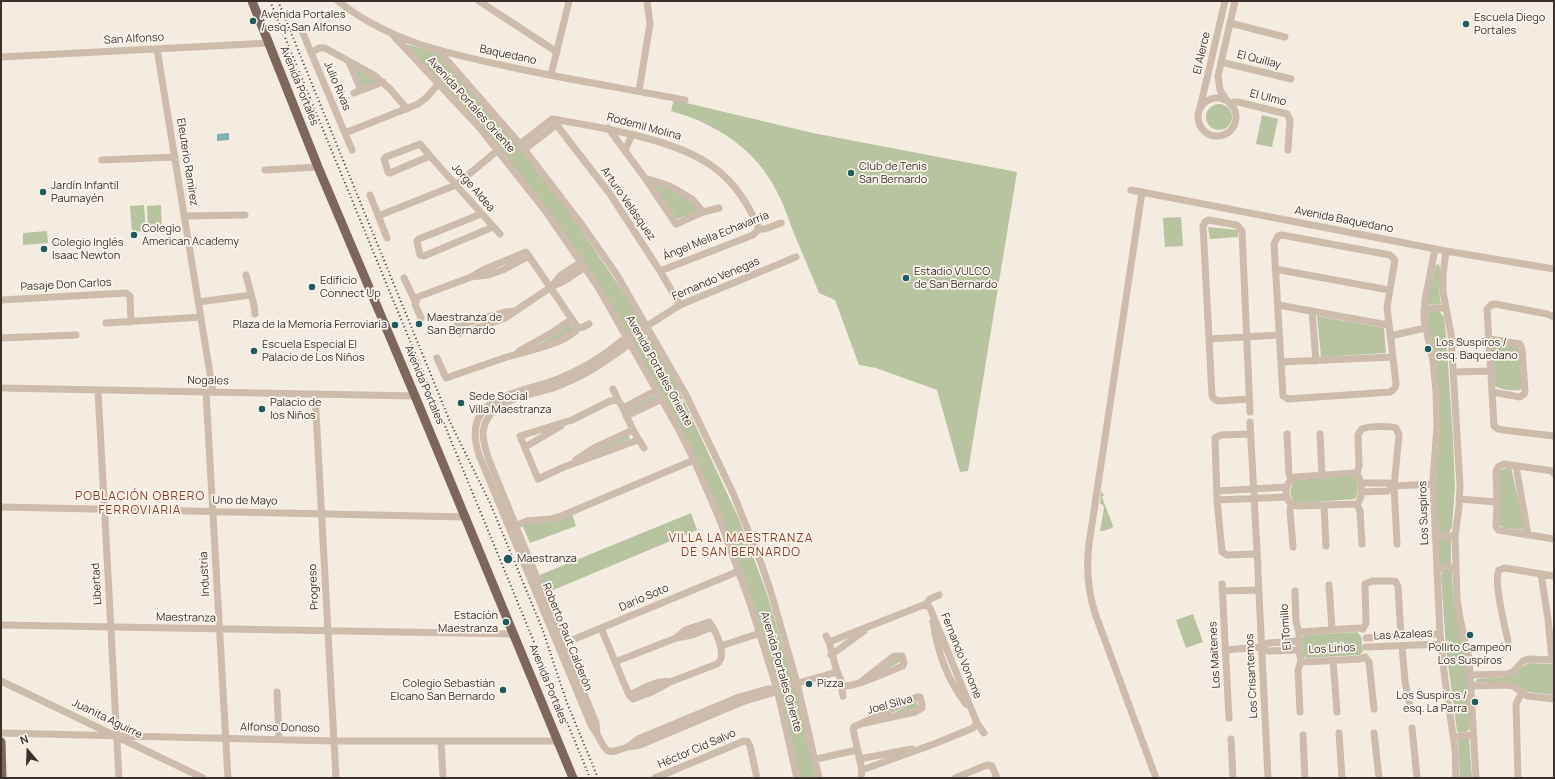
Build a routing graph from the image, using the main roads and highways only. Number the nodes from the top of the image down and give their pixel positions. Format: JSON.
{"nodes":[{"id":1,"x":252,"y":1,"type":"edge"},
{"id":2,"x":1,"y":742,"type":"edge"},
{"id":3,"x":2,"y":778,"type":"edge"},
{"id":4,"x":573,"y":778,"type":"edge"}],
"edges":[{"from":1,"to":4,"type":"main road","name":"Avenida Portales"},
{"from":2,"to":3,"type":"main road"}]}
